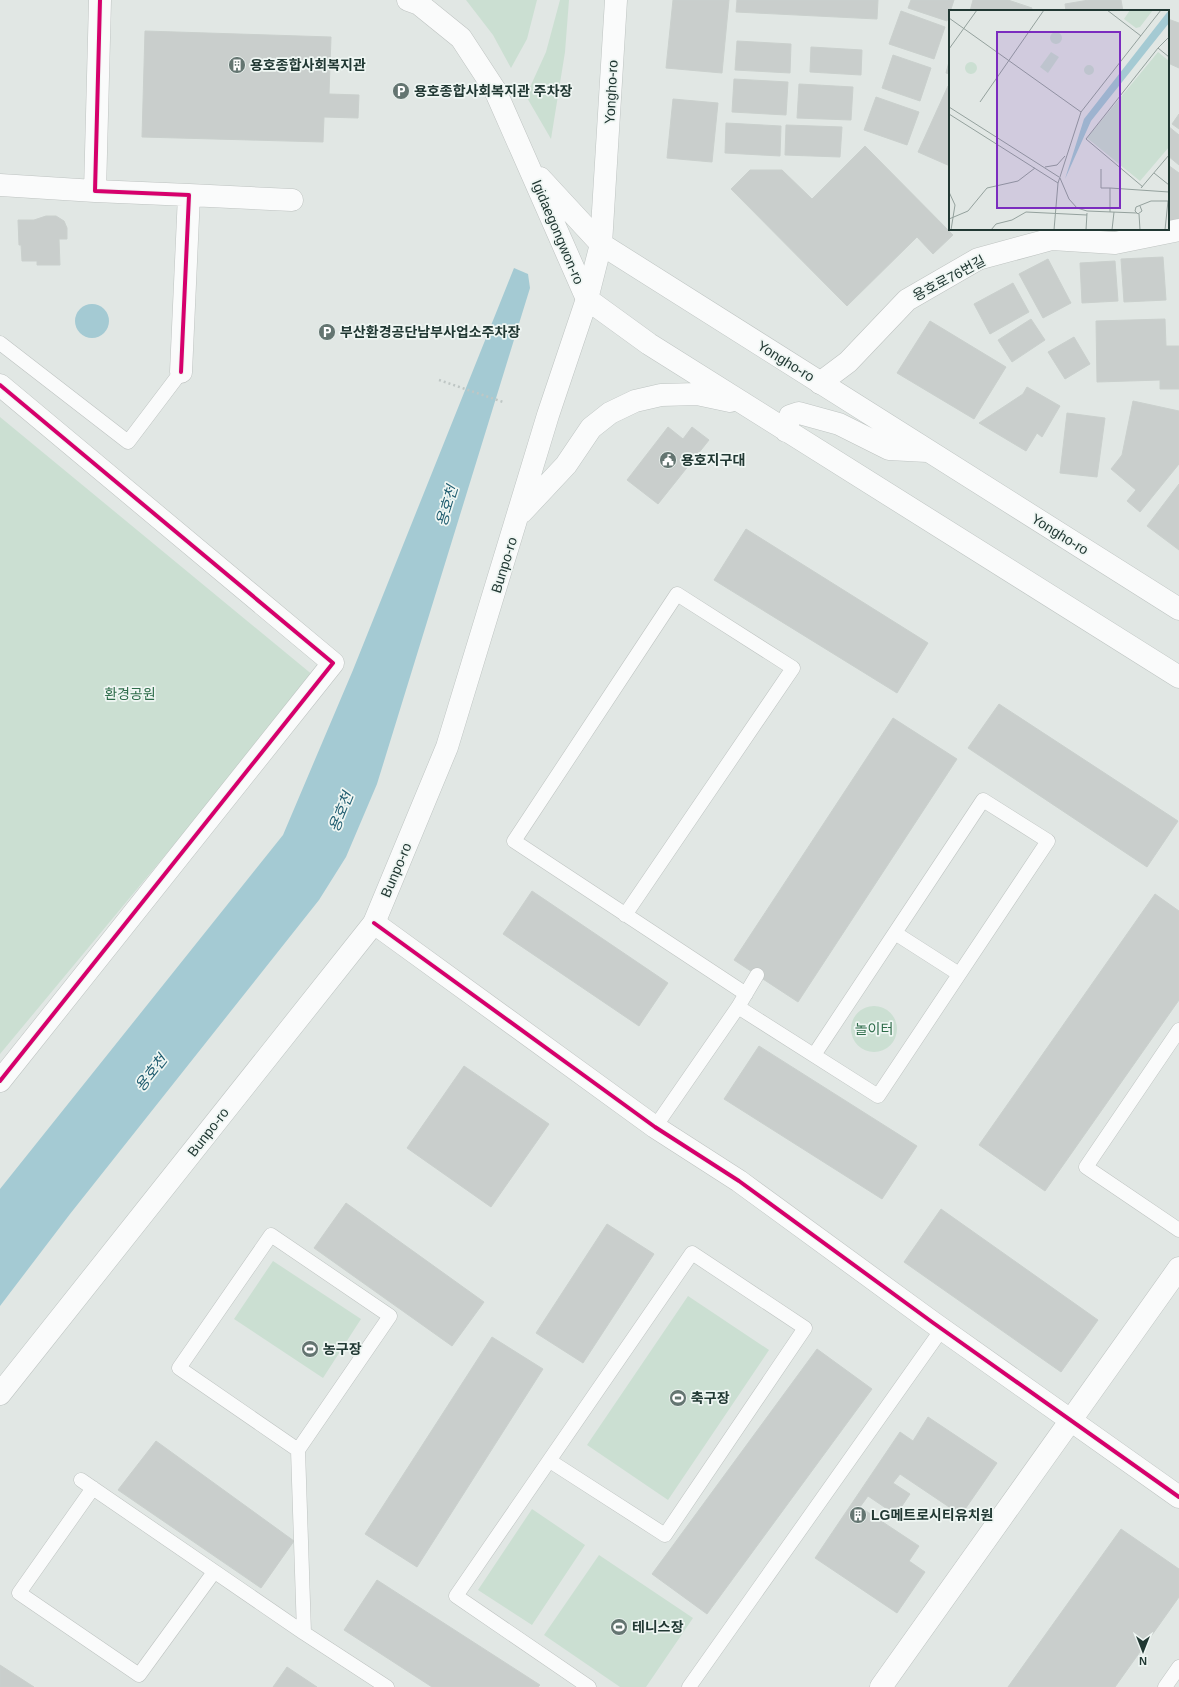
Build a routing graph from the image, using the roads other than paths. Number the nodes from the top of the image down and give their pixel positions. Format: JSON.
{"nodes":[{"id":1,"x":100,"y":0,"type":"edge"},
{"id":2,"x":408,"y":0,"type":"edge"},
{"id":3,"x":616,"y":0,"type":"edge"},
{"id":4,"x":529,"y":165,"type":"junction"},
{"id":5,"x":0,"y":185,"type":"edge"},
{"id":6,"x":94,"y":191,"type":"junction"},
{"id":7,"x":189,"y":195,"type":"junction"},
{"id":8,"x":292,"y":200,"type":"dead end"},
{"id":9,"x":1179,"y":230,"type":"edge"},
{"id":10,"x":601,"y":244,"type":"junction"},
{"id":11,"x":587,"y":299,"type":"junction"},
{"id":12,"x":0,"y":344,"type":"edge"},
{"id":13,"x":181,"y":372,"type":"joint"},
{"id":14,"x":820,"y":383,"type":"junction"},
{"id":15,"x":0,"y":385,"type":"edge"},
{"id":16,"x":743,"y":404,"type":"junction"},
{"id":17,"x":786,"y":431,"type":"junction"},
{"id":18,"x":928,"y":451,"type":"junction"},
{"id":19,"x":519,"y":516,"type":"junction"},
{"id":20,"x":1179,"y":609,"type":"edge"},
{"id":21,"x":1179,"y":677,"type":"edge"},
{"id":22,"x":626,"y":915,"type":"junction"},
{"id":23,"x":374,"y":923,"type":"junction"},
{"id":24,"x":895,"y":933,"type":"junction"},
{"id":25,"x":959,"y":974,"type":"junction"},
{"id":26,"x":757,"y":975,"type":"dead end"},
{"id":27,"x":746,"y":994,"type":"junction"},
{"id":28,"x":738,"y":1007,"type":"junction"},
{"id":29,"x":1179,"y":1030,"type":"edge"},
{"id":30,"x":814,"y":1056,"type":"junction"},
{"id":31,"x":0,"y":1081,"type":"edge"},
{"id":32,"x":656,"y":1127,"type":"junction"},
{"id":33,"x":1179,"y":1230,"type":"edge"},
{"id":34,"x":1179,"y":1268,"type":"edge"},
{"id":35,"x":942,"y":1329,"type":"junction"},
{"id":36,"x":0,"y":1394,"type":"edge"},
{"id":37,"x":1071,"y":1420,"type":"junction"},
{"id":38,"x":298,"y":1450,"type":"junction"},
{"id":39,"x":550,"y":1461,"type":"junction"},
{"id":40,"x":81,"y":1480,"type":"dead end"},
{"id":41,"x":93,"y":1488,"type":"junction"},
{"id":42,"x":1179,"y":1497,"type":"edge"},
{"id":43,"x":214,"y":1572,"type":"junction"},
{"id":44,"x":304,"y":1633,"type":"junction"},
{"id":45,"x":1179,"y":1667,"type":"edge"},
{"id":46,"x":387,"y":1687,"type":"edge"},
{"id":47,"x":589,"y":1687,"type":"edge"},
{"id":48,"x":689,"y":1687,"type":"edge"},
{"id":49,"x":881,"y":1687,"type":"edge"},
{"id":50,"x":1165,"y":1687,"type":"edge"}],
"edges":[{"from":1,"to":6,"type":"street"},
{"from":2,"to":4,"type":"street","name":"Igidaegongwon-ro"},
{"from":3,"to":10,"type":"street","name":"Yongho-ro"},
{"from":4,"to":10,"type":"street","name":"Igidaegongwon-ro"},
{"from":4,"to":11,"type":"street","name":"Igidaegongwon-ro"},
{"from":5,"to":6,"type":"street"},
{"from":6,"to":7,"type":"street"},
{"from":7,"to":8,"type":"street"},
{"from":7,"to":13,"type":"street"},
{"from":9,"to":14,"type":"street","name":"용호로76번길"},
{"from":10,"to":11,"type":"street","name":"Bunpo-ro"},
{"from":10,"to":14,"type":"street","name":"Yongho-ro"},
{"from":11,"to":16,"type":"street"},
{"from":11,"to":19,"type":"street","name":"Bunpo-ro"},
{"from":12,"to":13,"type":"lane"},
{"from":14,"to":18,"type":"street","name":"Yongho-ro"},
{"from":15,"to":31,"type":"street"},
{"from":16,"to":17,"type":"street"},
{"from":16,"to":19,"type":"street"},
{"from":17,"to":18,"type":"street"},
{"from":17,"to":21,"type":"street"},
{"from":18,"to":20,"type":"street","name":"Yongho-ro"},
{"from":19,"to":23,"type":"street","name":"Bunpo-ro"},
{"from":22,"to":22,"type":"lane"},
{"from":22,"to":27,"type":"lane"},
{"from":23,"to":32,"type":"street"},
{"from":23,"to":36,"type":"street","name":"Bunpo-ro"},
{"from":24,"to":25,"type":"lane"},
{"from":24,"to":25,"type":"lane"},
{"from":24,"to":30,"type":"lane"},
{"from":25,"to":30,"type":"lane"},
{"from":26,"to":27,"type":"lane"},
{"from":27,"to":28,"type":"lane"},
{"from":28,"to":30,"type":"lane"},
{"from":28,"to":32,"type":"lane"},
{"from":29,"to":33,"type":"lane"},
{"from":32,"to":35,"type":"street"},
{"from":34,"to":37,"type":"street"},
{"from":35,"to":37,"type":"street"},
{"from":35,"to":48,"type":"lane"},
{"from":37,"to":42,"type":"street"},
{"from":37,"to":49,"type":"street"},
{"from":38,"to":38,"type":"lane"},
{"from":38,"to":44,"type":"lane"},
{"from":39,"to":39,"type":"lane"},
{"from":39,"to":47,"type":"lane"},
{"from":40,"to":41,"type":"lane"},
{"from":41,"to":43,"type":"lane"},
{"from":41,"to":43,"type":"lane"},
{"from":43,"to":44,"type":"lane"},
{"from":44,"to":46,"type":"lane"},
{"from":45,"to":50,"type":"lane"}]}
